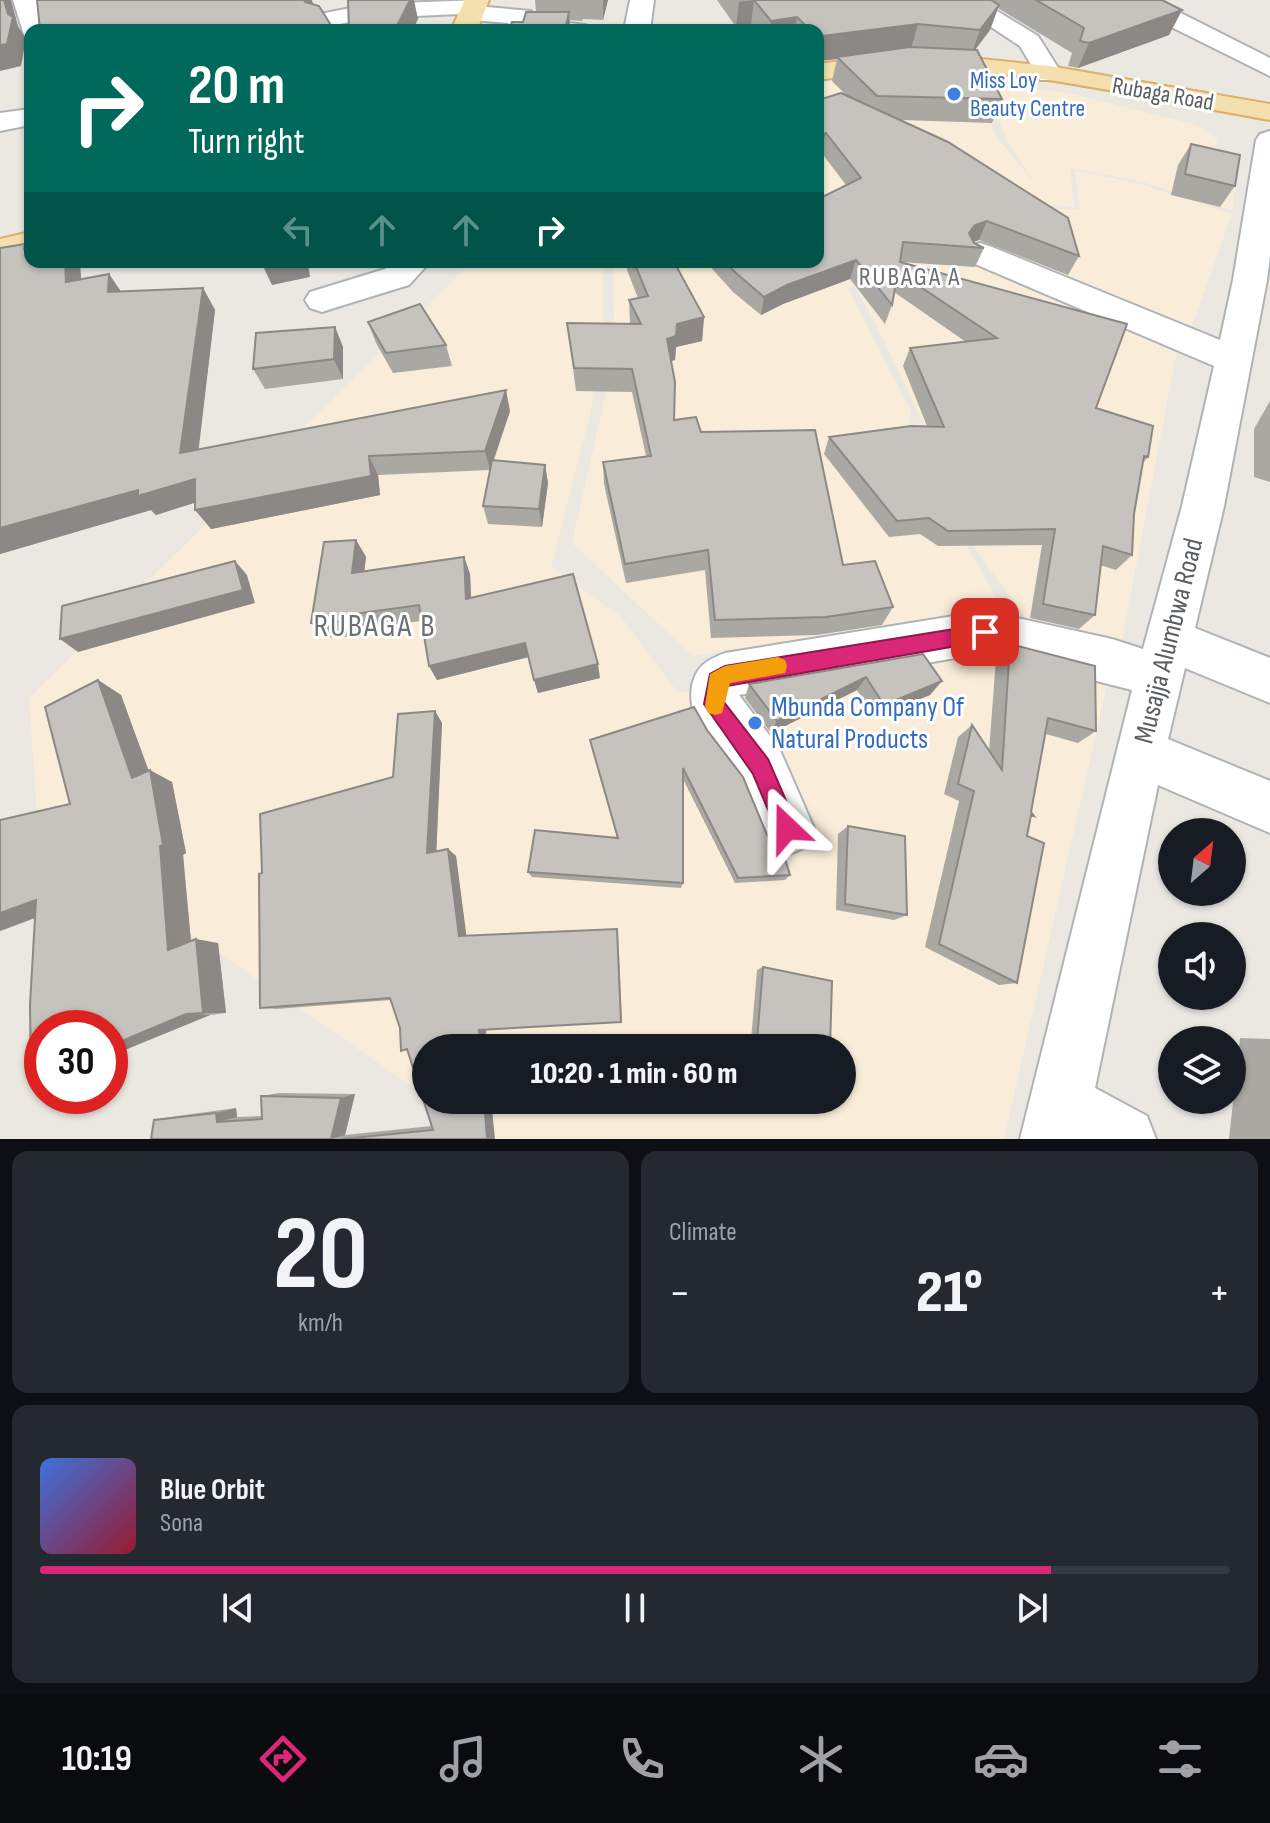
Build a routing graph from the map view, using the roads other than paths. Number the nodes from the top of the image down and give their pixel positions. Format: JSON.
{"nodes":[{"id":1,"x":25,"y":0,"type":"edge"},
{"id":2,"x":642,"y":0,"type":"edge"},
{"id":3,"x":962,"y":0,"type":"edge"},
{"id":4,"x":1136,"y":0,"type":"edge"},
{"id":5,"x":472,"y":12,"type":"edge"},
{"id":6,"x":324,"y":20,"type":"edge"},
{"id":7,"x":31,"y":24,"type":"edge"},
{"id":8,"x":520,"y":24,"type":"edge"},
{"id":9,"x":638,"y":24,"type":"edge"},
{"id":10,"x":1264,"y":59,"type":"edge"},
{"id":11,"x":824,"y":71,"type":"edge"},
{"id":12,"x":1049,"y":74,"type":"junction"},
{"id":13,"x":1270,"y":112,"type":"edge"},
{"id":14,"x":24,"y":118,"type":"edge"},
{"id":15,"x":0,"y":122,"type":"edge"},
{"id":16,"x":1270,"y":140,"type":"edge"},
{"id":17,"x":24,"y":243,"type":"edge"},
{"id":18,"x":0,"y":249,"type":"edge"},
{"id":19,"x":980,"y":254,"type":"edge"},
{"id":20,"x":407,"y":268,"type":"edge"},
{"id":21,"x":1260,"y":283,"type":"edge"},
{"id":22,"x":322,"y":300,"type":"dead end"},
{"id":23,"x":1233,"y":360,"type":"junction"},
{"id":24,"x":1165,"y":658,"type":"junction"},
{"id":25,"x":1270,"y":681,"type":"edge"},
{"id":26,"x":1141,"y":752,"type":"junction"},
{"id":27,"x":1270,"y":807,"type":"edge"},
{"id":28,"x":787,"y":828,"type":"dead end"},
{"id":29,"x":1056,"y":1121,"type":"edge"},
{"id":30,"x":1124,"y":1139,"type":"edge"}],
"edges":[{"from":1,"to":7,"type":"street"},
{"from":2,"to":9,"type":"street"},
{"from":3,"to":12,"type":"street"},
{"from":4,"to":10,"type":"street"},
{"from":5,"to":6,"type":"street"},
{"from":5,"to":8,"type":"street"},
{"from":11,"to":12,"type":"main road","name":"Rubaga Road"},
{"from":12,"to":13,"type":"main road","name":"Rubaga Road"},
{"from":14,"to":15,"type":"street"},
{"from":16,"to":21,"type":"street","name":"Musajja Alumbwa Road"},
{"from":17,"to":18,"type":"main road"},
{"from":19,"to":23,"type":"street"},
{"from":20,"to":22,"type":"street"},
{"from":21,"to":23,"type":"street","name":"Musajja Alumbwa Road"},
{"from":23,"to":24,"type":"street","name":"Musajja Alumbwa Road"},
{"from":24,"to":25,"type":"street"},
{"from":24,"to":26,"type":"street","name":"Musajja Alumbwa Road"},
{"from":24,"to":28,"type":"street"},
{"from":26,"to":27,"type":"street"},
{"from":26,"to":29,"type":"street","name":"Musajja Alumbwa Road"},
{"from":29,"to":30,"type":"street"}]}
